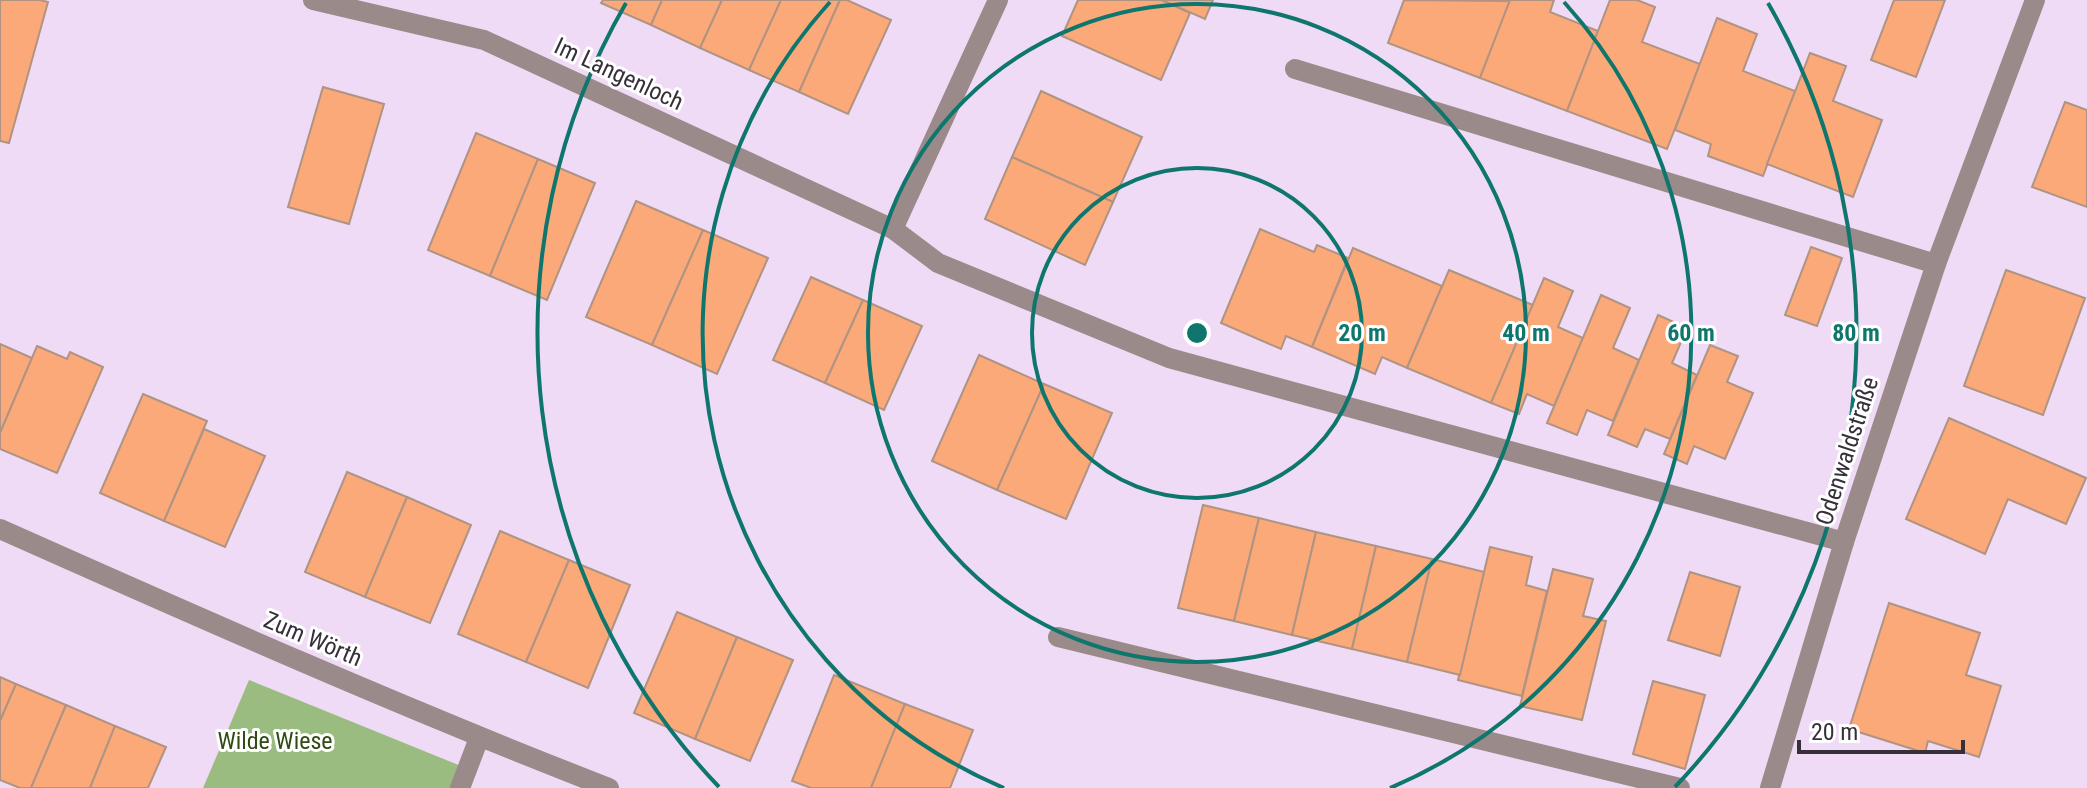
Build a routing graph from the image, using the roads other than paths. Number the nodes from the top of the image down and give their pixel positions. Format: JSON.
{"nodes":[{"id":1,"x":313,"y":0,"type":"edge"},
{"id":2,"x":998,"y":0,"type":"edge"},
{"id":3,"x":2035,"y":0,"type":"edge"},
{"id":4,"x":1295,"y":69,"type":"dead end"},
{"id":5,"x":893,"y":229,"type":"junction"},
{"id":6,"x":1936,"y":264,"type":"junction"},
{"id":7,"x":0,"y":529,"type":"edge"},
{"id":8,"x":1844,"y":542,"type":"junction"},
{"id":9,"x":1058,"y":637,"type":"dead end"},
{"id":10,"x":479,"y":738,"type":"junction"},
{"id":11,"x":460,"y":788,"type":"edge"},
{"id":12,"x":609,"y":788,"type":"edge"},
{"id":13,"x":1680,"y":788,"type":"edge"},
{"id":14,"x":1770,"y":788,"type":"edge"}],
"edges":[{"from":1,"to":5,"type":"street","name":"Im Langenloch"},
{"from":2,"to":5,"type":"street"},
{"from":3,"to":6,"type":"street","name":"Odenwaldstraße"},
{"from":4,"to":6,"type":"street"},
{"from":5,"to":8,"type":"street","name":"Im Langenloch"},
{"from":6,"to":8,"type":"street","name":"Odenwaldstraße"},
{"from":7,"to":10,"type":"street","name":"Zum Wörth"},
{"from":8,"to":14,"type":"street","name":"Odenwaldstraße"},
{"from":9,"to":13,"type":"street"},
{"from":10,"to":11,"type":"street"},
{"from":10,"to":12,"type":"street","name":"Zum Wörth"}]}
